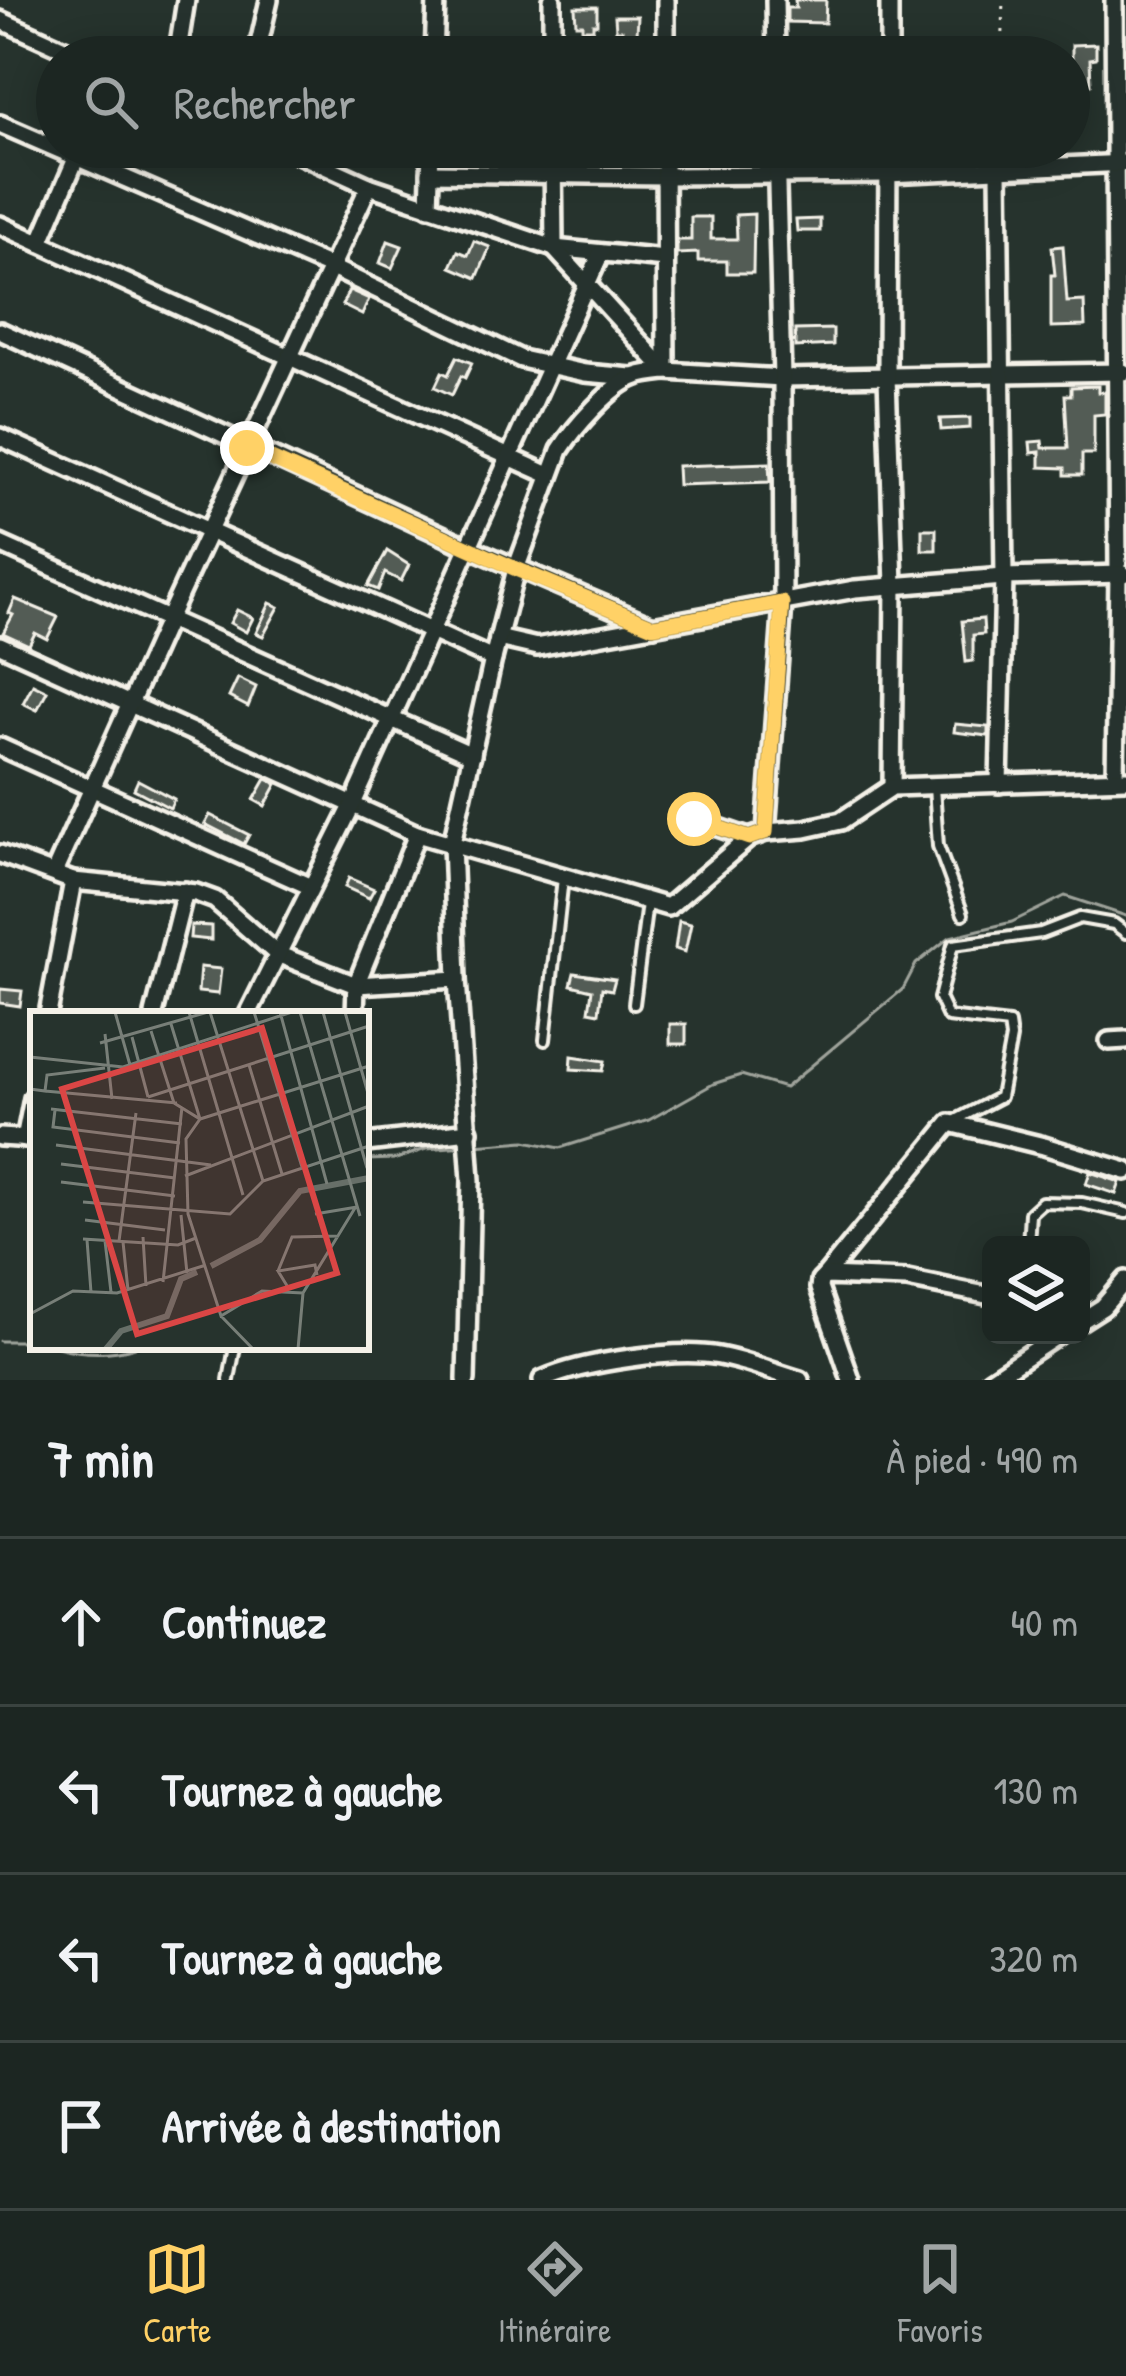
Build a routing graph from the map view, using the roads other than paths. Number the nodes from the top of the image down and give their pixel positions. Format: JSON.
{"nodes":[{"id":1,"x":186,"y":0,"type":"edge"},
{"id":2,"x":269,"y":0,"type":"edge"},
{"id":3,"x":436,"y":0,"type":"edge"},
{"id":4,"x":552,"y":0,"type":"edge"},
{"id":5,"x":666,"y":0,"type":"edge"},
{"id":6,"x":775,"y":0,"type":"edge"},
{"id":7,"x":890,"y":0,"type":"edge"},
{"id":8,"x":1114,"y":0,"type":"edge"},
{"id":9,"x":0,"y":20,"type":"edge"},
{"id":10,"x":36,"y":36,"type":"edge"},
{"id":11,"x":180,"y":36,"type":"edge"},
{"id":12,"x":261,"y":36,"type":"edge"},
{"id":13,"x":435,"y":36,"type":"edge"},
{"id":14,"x":552,"y":36,"type":"edge"},
{"id":15,"x":666,"y":36,"type":"edge"},
{"id":16,"x":776,"y":36,"type":"edge"},
{"id":17,"x":889,"y":36,"type":"edge"},
{"id":18,"x":0,"y":124,"type":"edge"},
{"id":19,"x":36,"y":137,"type":"edge"},
{"id":20,"x":1121,"y":163,"type":"edge"},
{"id":21,"x":1090,"y":165,"type":"edge"},
{"id":22,"x":72,"y":168,"type":"edge"},
{"id":23,"x":114,"y":168,"type":"edge"},
{"id":24,"x":329,"y":168,"type":"edge"},
{"id":25,"x":430,"y":168,"type":"edge"},
{"id":26,"x":554,"y":168,"type":"edge"},
{"id":27,"x":665,"y":168,"type":"edge"},
{"id":28,"x":776,"y":168,"type":"edge"},
{"id":29,"x":887,"y":168,"type":"edge"},
{"id":30,"x":1045,"y":168,"type":"edge"},
{"id":31,"x":999,"y":171,"type":"junction"},
{"id":32,"x":430,"y":173,"type":"junction"},
{"id":33,"x":554,"y":175,"type":"junction"},
{"id":34,"x":776,"y":175,"type":"junction"},
{"id":35,"x":887,"y":175,"type":"junction"},
{"id":36,"x":665,"y":176,"type":"junction"},
{"id":37,"x":369,"y":186,"type":"junction"},
{"id":38,"x":429,"y":207,"type":"junction"},
{"id":39,"x":0,"y":225,"type":"edge"},
{"id":40,"x":40,"y":243,"type":"junction"},
{"id":41,"x":554,"y":248,"type":"junction"},
{"id":42,"x":601,"y":253,"type":"junction"},
{"id":43,"x":665,"y":259,"type":"junction"},
{"id":44,"x":330,"y":267,"type":"junction"},
{"id":45,"x":587,"y":284,"type":"junction"},
{"id":46,"x":0,"y":332,"type":"edge"},
{"id":47,"x":288,"y":356,"type":"junction"},
{"id":48,"x":550,"y":366,"type":"junction"},
{"id":49,"x":666,"y":370,"type":"junction"},
{"id":50,"x":1002,"y":372,"type":"junction"},
{"id":51,"x":1121,"y":372,"type":"edge"},
{"id":52,"x":632,"y":377,"type":"junction"},
{"id":53,"x":887,"y":377,"type":"junction"},
{"id":54,"x":782,"y":378,"type":"junction"},
{"id":55,"x":0,"y":437,"type":"edge"},
{"id":56,"x":247,"y":448,"type":"junction"},
{"id":57,"x":509,"y":457,"type":"junction"},
{"id":58,"x":549,"y":476,"type":"junction"},
{"id":59,"x":209,"y":530,"type":"junction"},
{"id":60,"x":0,"y":544,"type":"edge"},
{"id":61,"x":468,"y":548,"type":"junction"},
{"id":62,"x":516,"y":569,"type":"junction"},
{"id":63,"x":1122,"y":574,"type":"edge"},
{"id":64,"x":1004,"y":577,"type":"junction"},
{"id":65,"x":894,"y":585,"type":"junction"},
{"id":66,"x":782,"y":603,"type":"junction"},
{"id":67,"x":168,"y":619,"type":"junction"},
{"id":68,"x":653,"y":626,"type":"junction"},
{"id":69,"x":430,"y":631,"type":"junction"},
{"id":70,"x":498,"y":638,"type":"junction"},
{"id":71,"x":0,"y":645,"type":"edge"},
{"id":72,"x":493,"y":658,"type":"junction"},
{"id":73,"x":130,"y":703,"type":"junction"},
{"id":74,"x":390,"y":718,"type":"junction"},
{"id":75,"x":0,"y":747,"type":"edge"},
{"id":76,"x":472,"y":755,"type":"junction"},
{"id":77,"x":1120,"y":779,"type":"edge"},
{"id":78,"x":999,"y":784,"type":"junction"},
{"id":79,"x":934,"y":786,"type":"junction"},
{"id":80,"x":892,"y":787,"type":"junction"},
{"id":81,"x":91,"y":788,"type":"junction"},
{"id":82,"x":352,"y":804,"type":"junction"},
{"id":83,"x":694,"y":819,"type":"dead end"},
{"id":84,"x":766,"y":832,"type":"junction"},
{"id":85,"x":417,"y":834,"type":"junction"},
{"id":86,"x":749,"y":838,"type":"junction"},
{"id":87,"x":452,"y":843,"type":"junction"},
{"id":88,"x":0,"y":854,"type":"edge"},
{"id":89,"x":54,"y":873,"type":"junction"},
{"id":90,"x":563,"y":876,"type":"junction"},
{"id":91,"x":73,"y":880,"type":"junction"},
{"id":92,"x":311,"y":887,"type":"junction"},
{"id":93,"x":185,"y":891,"type":"junction"},
{"id":94,"x":647,"y":901,"type":"junction"},
{"id":95,"x":963,"y":914,"type":"dead end"},
{"id":96,"x":1126,"y":933,"type":"edge"},
{"id":97,"x":278,"y":954,"type":"junction"},
{"id":98,"x":457,"y":979,"type":"junction"},
{"id":99,"x":356,"y":985,"type":"junction"},
{"id":100,"x":634,"y":1004,"type":"dead end"},
{"id":101,"x":50,"y":1011,"type":"edge"},
{"id":102,"x":155,"y":1011,"type":"edge"},
{"id":103,"x":250,"y":1011,"type":"edge"},
{"id":104,"x":355,"y":1011,"type":"edge"},
{"id":105,"x":545,"y":1040,"type":"dead end"},
{"id":106,"x":950,"y":1123,"type":"junction"},
{"id":107,"x":0,"y":1137,"type":"edge"},
{"id":108,"x":29,"y":1139,"type":"edge"},
{"id":109,"x":469,"y":1140,"type":"junction"},
{"id":110,"x":369,"y":1142,"type":"edge"},
{"id":111,"x":1126,"y":1171,"type":"edge"},
{"id":112,"x":1126,"y":1214,"type":"edge"},
{"id":113,"x":1029,"y":1236,"type":"edge"},
{"id":114,"x":825,"y":1276,"type":"junction"},
{"id":115,"x":1126,"y":1280,"type":"edge"},
{"id":116,"x":982,"y":1294,"type":"edge"},
{"id":117,"x":1090,"y":1315,"type":"edge"},
{"id":118,"x":1020,"y":1344,"type":"edge"},
{"id":119,"x":1044,"y":1344,"type":"edge"},
{"id":120,"x":235,"y":1350,"type":"edge"},
{"id":121,"x":1019,"y":1360,"type":"junction"},
{"id":122,"x":230,"y":1380,"type":"edge"},
{"id":123,"x":466,"y":1380,"type":"edge"},
{"id":124,"x":542,"y":1380,"type":"edge"},
{"id":125,"x":800,"y":1380,"type":"edge"},
{"id":126,"x":851,"y":1380,"type":"edge"},
{"id":127,"x":990,"y":1380,"type":"edge"}],
"edges":[{"from":1,"to":11,"type":"street"},
{"from":2,"to":12,"type":"street"},
{"from":3,"to":13,"type":"street"},
{"from":4,"to":14,"type":"street"},
{"from":5,"to":15,"type":"street"},
{"from":6,"to":16,"type":"street"},
{"from":7,"to":17,"type":"street"},
{"from":8,"to":20,"type":"street"},
{"from":9,"to":10,"type":"street"},
{"from":18,"to":19,"type":"street"},
{"from":20,"to":21,"type":"street"},
{"from":20,"to":51,"type":"street"},
{"from":22,"to":40,"type":"street"},
{"from":23,"to":44,"type":"street"},
{"from":24,"to":37,"type":"street"},
{"from":25,"to":32,"type":"street"},
{"from":26,"to":33,"type":"street"},
{"from":27,"to":36,"type":"street"},
{"from":28,"to":34,"type":"street"},
{"from":29,"to":35,"type":"street"},
{"from":30,"to":31,"type":"street"},
{"from":31,"to":35,"type":"street"},
{"from":31,"to":50,"type":"street"},
{"from":32,"to":33,"type":"street"},
{"from":32,"to":38,"type":"street"},
{"from":33,"to":36,"type":"street"},
{"from":33,"to":41,"type":"street"},
{"from":34,"to":35,"type":"street"},
{"from":34,"to":36,"type":"street"},
{"from":34,"to":54,"type":"street"},
{"from":35,"to":53,"type":"street"},
{"from":36,"to":43,"type":"street"},
{"from":37,"to":38,"type":"street"},
{"from":37,"to":44,"type":"street"},
{"from":38,"to":41,"type":"street"},
{"from":39,"to":40,"type":"street"},
{"from":40,"to":47,"type":"street"},
{"from":41,"to":42,"type":"street"},
{"from":41,"to":45,"type":"street"},
{"from":42,"to":43,"type":"street"},
{"from":42,"to":45,"type":"street"},
{"from":43,"to":49,"type":"street"},
{"from":44,"to":47,"type":"street"},
{"from":44,"to":48,"type":"street"},
{"from":45,"to":48,"type":"street"},
{"from":45,"to":49,"type":"street"},
{"from":46,"to":56,"type":"street"},
{"from":47,"to":56,"type":"street"},
{"from":47,"to":57,"type":"street"},
{"from":48,"to":52,"type":"street"},
{"from":48,"to":57,"type":"street"},
{"from":49,"to":52,"type":"street"},
{"from":49,"to":54,"type":"street"},
{"from":50,"to":51,"type":"street"},
{"from":50,"to":53,"type":"street"},
{"from":50,"to":64,"type":"street"},
{"from":51,"to":63,"type":"street"},
{"from":52,"to":58,"type":"street"},
{"from":53,"to":54,"type":"street"},
{"from":53,"to":65,"type":"street"},
{"from":54,"to":66,"type":"street"},
{"from":55,"to":59,"type":"street"},
{"from":56,"to":59,"type":"street"},
{"from":56,"to":61,"type":"street"},
{"from":57,"to":58,"type":"street"},
{"from":57,"to":61,"type":"street"},
{"from":58,"to":62,"type":"street"},
{"from":59,"to":67,"type":"street"},
{"from":59,"to":69,"type":"street"},
{"from":60,"to":67,"type":"street"},
{"from":61,"to":62,"type":"street"},
{"from":61,"to":69,"type":"street"},
{"from":62,"to":68,"type":"street"},
{"from":62,"to":70,"type":"street"},
{"from":63,"to":64,"type":"street"},
{"from":63,"to":77,"type":"street"},
{"from":64,"to":65,"type":"street"},
{"from":64,"to":78,"type":"street"},
{"from":65,"to":66,"type":"street"},
{"from":65,"to":80,"type":"street"},
{"from":66,"to":68,"type":"street"},
{"from":66,"to":84,"type":"street"},
{"from":67,"to":73,"type":"street"},
{"from":67,"to":74,"type":"street"},
{"from":68,"to":70,"type":"street"},
{"from":69,"to":72,"type":"street"},
{"from":69,"to":74,"type":"street"},
{"from":70,"to":72,"type":"street"},
{"from":71,"to":73,"type":"street"},
{"from":72,"to":76,"type":"street"},
{"from":73,"to":81,"type":"street"},
{"from":73,"to":82,"type":"street"},
{"from":74,"to":76,"type":"street"},
{"from":74,"to":82,"type":"street"},
{"from":75,"to":81,"type":"street"},
{"from":76,"to":87,"type":"street"},
{"from":77,"to":78,"type":"street"},
{"from":78,"to":79,"type":"street"},
{"from":79,"to":80,"type":"street"},
{"from":79,"to":95,"type":"lane"},
{"from":80,"to":84,"type":"street"},
{"from":81,"to":89,"type":"street"},
{"from":81,"to":92,"type":"street"},
{"from":82,"to":85,"type":"street"},
{"from":82,"to":92,"type":"street"},
{"from":83,"to":86,"type":"street"},
{"from":84,"to":86,"type":"street"},
{"from":85,"to":87,"type":"street"},
{"from":85,"to":99,"type":"street"},
{"from":86,"to":94,"type":"street"},
{"from":87,"to":90,"type":"street"},
{"from":87,"to":98,"type":"street"},
{"from":88,"to":89,"type":"street"},
{"from":89,"to":91,"type":"street"},
{"from":90,"to":94,"type":"street"},
{"from":90,"to":105,"type":"lane"},
{"from":91,"to":93,"type":"street"},
{"from":91,"to":101,"type":"street"},
{"from":92,"to":97,"type":"street"},
{"from":93,"to":97,"type":"street"},
{"from":93,"to":102,"type":"street"},
{"from":94,"to":100,"type":"lane"},
{"from":96,"to":106,"type":"lane"},
{"from":97,"to":99,"type":"street"},
{"from":97,"to":103,"type":"street"},
{"from":98,"to":99,"type":"street"},
{"from":98,"to":109,"type":"street"},
{"from":99,"to":104,"type":"street"},
{"from":106,"to":111,"type":"street"},
{"from":106,"to":114,"type":"street"},
{"from":107,"to":108,"type":"street"},
{"from":109,"to":110,"type":"street"},
{"from":109,"to":123,"type":"street"},
{"from":112,"to":113,"type":"lane"},
{"from":114,"to":116,"type":"street"},
{"from":114,"to":126,"type":"street"},
{"from":115,"to":117,"type":"street"},
{"from":118,"to":121,"type":"street"},
{"from":119,"to":121,"type":"street"},
{"from":120,"to":122,"type":"lane"},
{"from":121,"to":127,"type":"street"},
{"from":124,"to":125,"type":"street"}]}
